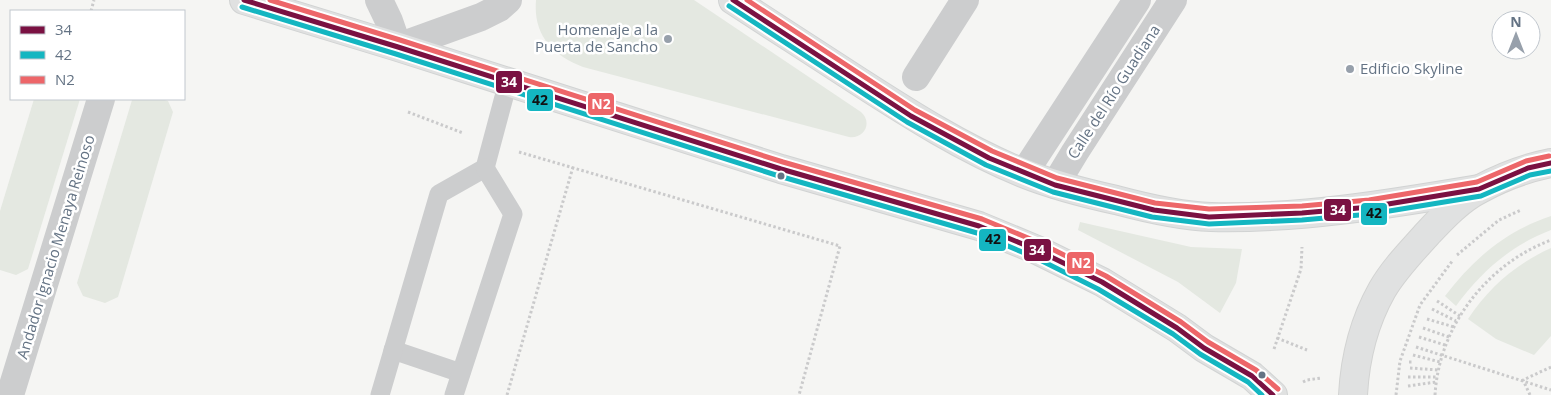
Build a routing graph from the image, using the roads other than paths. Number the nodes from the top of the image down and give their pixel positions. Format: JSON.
{"nodes":[{"id":1,"x":244,"y":0,"type":"edge"},
{"id":2,"x":379,"y":0,"type":"edge"},
{"id":3,"x":508,"y":0,"type":"edge"},
{"id":4,"x":733,"y":0,"type":"edge"},
{"id":5,"x":965,"y":0,"type":"edge"},
{"id":6,"x":1137,"y":0,"type":"edge"},
{"id":7,"x":1174,"y":0,"type":"edge"},
{"id":8,"x":398,"y":47,"type":"junction"},
{"id":9,"x":916,"y":77,"type":"dead end"},
{"id":10,"x":508,"y":82,"type":"junction"},
{"id":11,"x":102,"y":100,"type":"edge"},
{"id":12,"x":1551,"y":163,"type":"edge"},
{"id":13,"x":485,"y":168,"type":"junction"},
{"id":14,"x":1024,"y":173,"type":"junction"},
{"id":15,"x":1056,"y":185,"type":"junction"},
{"id":16,"x":1479,"y":189,"type":"junction"},
{"id":17,"x":393,"y":350,"type":"junction"},
{"id":18,"x":462,"y":373,"type":"junction"},
{"id":19,"x":10,"y":395,"type":"edge"},
{"id":20,"x":380,"y":395,"type":"edge"},
{"id":21,"x":454,"y":395,"type":"edge"},
{"id":22,"x":1273,"y":395,"type":"edge"},
{"id":23,"x":1353,"y":395,"type":"edge"}],
"edges":[{"from":1,"to":8,"type":"street"},
{"from":2,"to":8,"type":"street"},
{"from":3,"to":8,"type":"street"},
{"from":4,"to":14,"type":"street"},
{"from":5,"to":9,"type":"street"},
{"from":6,"to":14,"type":"street","name":"Calle del Río Guadiana"},
{"from":7,"to":15,"type":"street","name":"Calle del Río Guadiana"},
{"from":8,"to":10,"type":"street"},
{"from":10,"to":13,"type":"lane"},
{"from":10,"to":22,"type":"street"},
{"from":11,"to":19,"type":"street","name":"Andador Ignacio Menaya Reinoso"},
{"from":12,"to":16,"type":"street"},
{"from":13,"to":17,"type":"lane"},
{"from":13,"to":18,"type":"lane"},
{"from":14,"to":15,"type":"street"},
{"from":15,"to":16,"type":"street"},
{"from":16,"to":23,"type":"street"},
{"from":17,"to":18,"type":"lane"},
{"from":17,"to":20,"type":"lane"},
{"from":18,"to":21,"type":"lane"}]}
